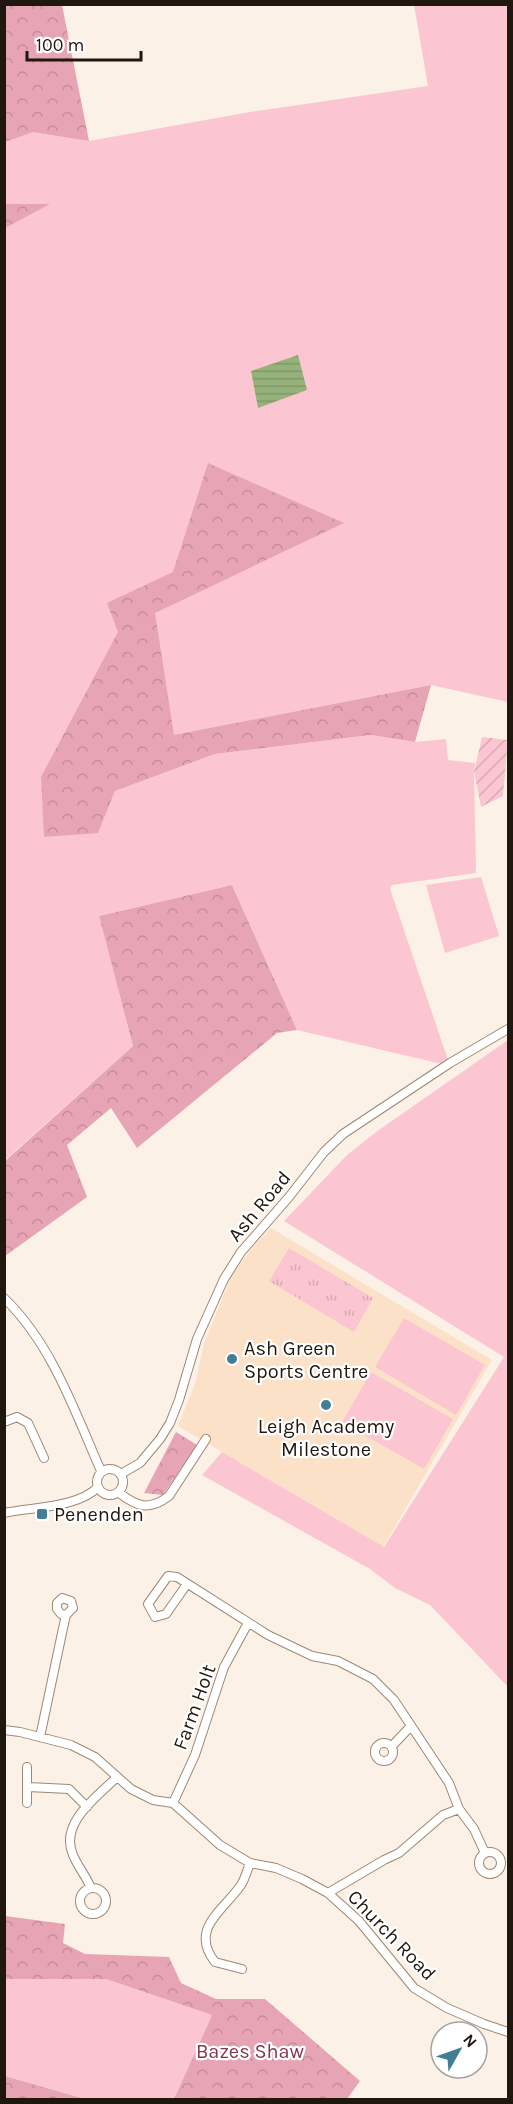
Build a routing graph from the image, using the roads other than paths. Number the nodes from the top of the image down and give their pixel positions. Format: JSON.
{"nodes":[{"id":1,"x":508,"y":1029,"type":"edge"},
{"id":2,"x":4,"y":1298,"type":"edge"},
{"id":3,"x":4,"y":1422,"type":"edge"},
{"id":4,"x":206,"y":1439,"type":"dead end"},
{"id":5,"x":44,"y":1458,"type":"dead end"},
{"id":6,"x":101,"y":1471,"type":"junction"},
{"id":7,"x":121,"y":1474,"type":"junction"},
{"id":8,"x":98,"y":1487,"type":"junction"},
{"id":9,"x":118,"y":1492,"type":"junction"},
{"id":10,"x":4,"y":1513,"type":"edge"},
{"id":11,"x":187,"y":1584,"type":"junction"},
{"id":12,"x":66,"y":1615,"type":"dead end"},
{"id":13,"x":248,"y":1623,"type":"junction"},
{"id":14,"x":411,"y":1726,"type":"junction"},
{"id":15,"x":4,"y":1730,"type":"edge"},
{"id":16,"x":40,"y":1737,"type":"junction"},
{"id":17,"x":392,"y":1746,"type":"dead end"},
{"id":18,"x":27,"y":1767,"type":"dead end"},
{"id":19,"x":117,"y":1778,"type":"junction"},
{"id":20,"x":28,"y":1787,"type":"junction"},
{"id":21,"x":27,"y":1803,"type":"dead end"},
{"id":22,"x":174,"y":1803,"type":"junction"},
{"id":23,"x":87,"y":1807,"type":"junction"},
{"id":24,"x":459,"y":1809,"type":"junction"},
{"id":25,"x":485,"y":1853,"type":"dead end"},
{"id":26,"x":250,"y":1863,"type":"junction"},
{"id":27,"x":91,"y":1888,"type":"dead end"},
{"id":28,"x":328,"y":1893,"type":"junction"},
{"id":29,"x":242,"y":1969,"type":"dead end"},
{"id":30,"x":508,"y":2032,"type":"edge"}],
"edges":[{"from":1,"to":7,"type":"street","name":"Ash Road"},
{"from":2,"to":6,"type":"street"},
{"from":3,"to":5,"type":"street"},
{"from":4,"to":9,"type":"street"},
{"from":6,"to":7,"type":"street"},
{"from":6,"to":8,"type":"street"},
{"from":7,"to":9,"type":"street"},
{"from":8,"to":9,"type":"street"},
{"from":8,"to":10,"type":"street"},
{"from":11,"to":11,"type":"street"},
{"from":11,"to":13,"type":"street"},
{"from":12,"to":16,"type":"street"},
{"from":13,"to":14,"type":"street"},
{"from":13,"to":22,"type":"street","name":"Farm Holt"},
{"from":14,"to":17,"type":"street"},
{"from":14,"to":24,"type":"street"},
{"from":15,"to":16,"type":"street","name":"Church Road"},
{"from":16,"to":19,"type":"street","name":"Church Road"},
{"from":18,"to":20,"type":"street"},
{"from":19,"to":22,"type":"street","name":"Church Road"},
{"from":19,"to":23,"type":"street"},
{"from":20,"to":21,"type":"street"},
{"from":20,"to":23,"type":"street"},
{"from":22,"to":26,"type":"street","name":"Church Road"},
{"from":23,"to":27,"type":"street"},
{"from":24,"to":25,"type":"street"},
{"from":24,"to":28,"type":"street"},
{"from":26,"to":28,"type":"street","name":"Church Road"},
{"from":26,"to":29,"type":"street"},
{"from":28,"to":30,"type":"street","name":"Church Road"}]}
